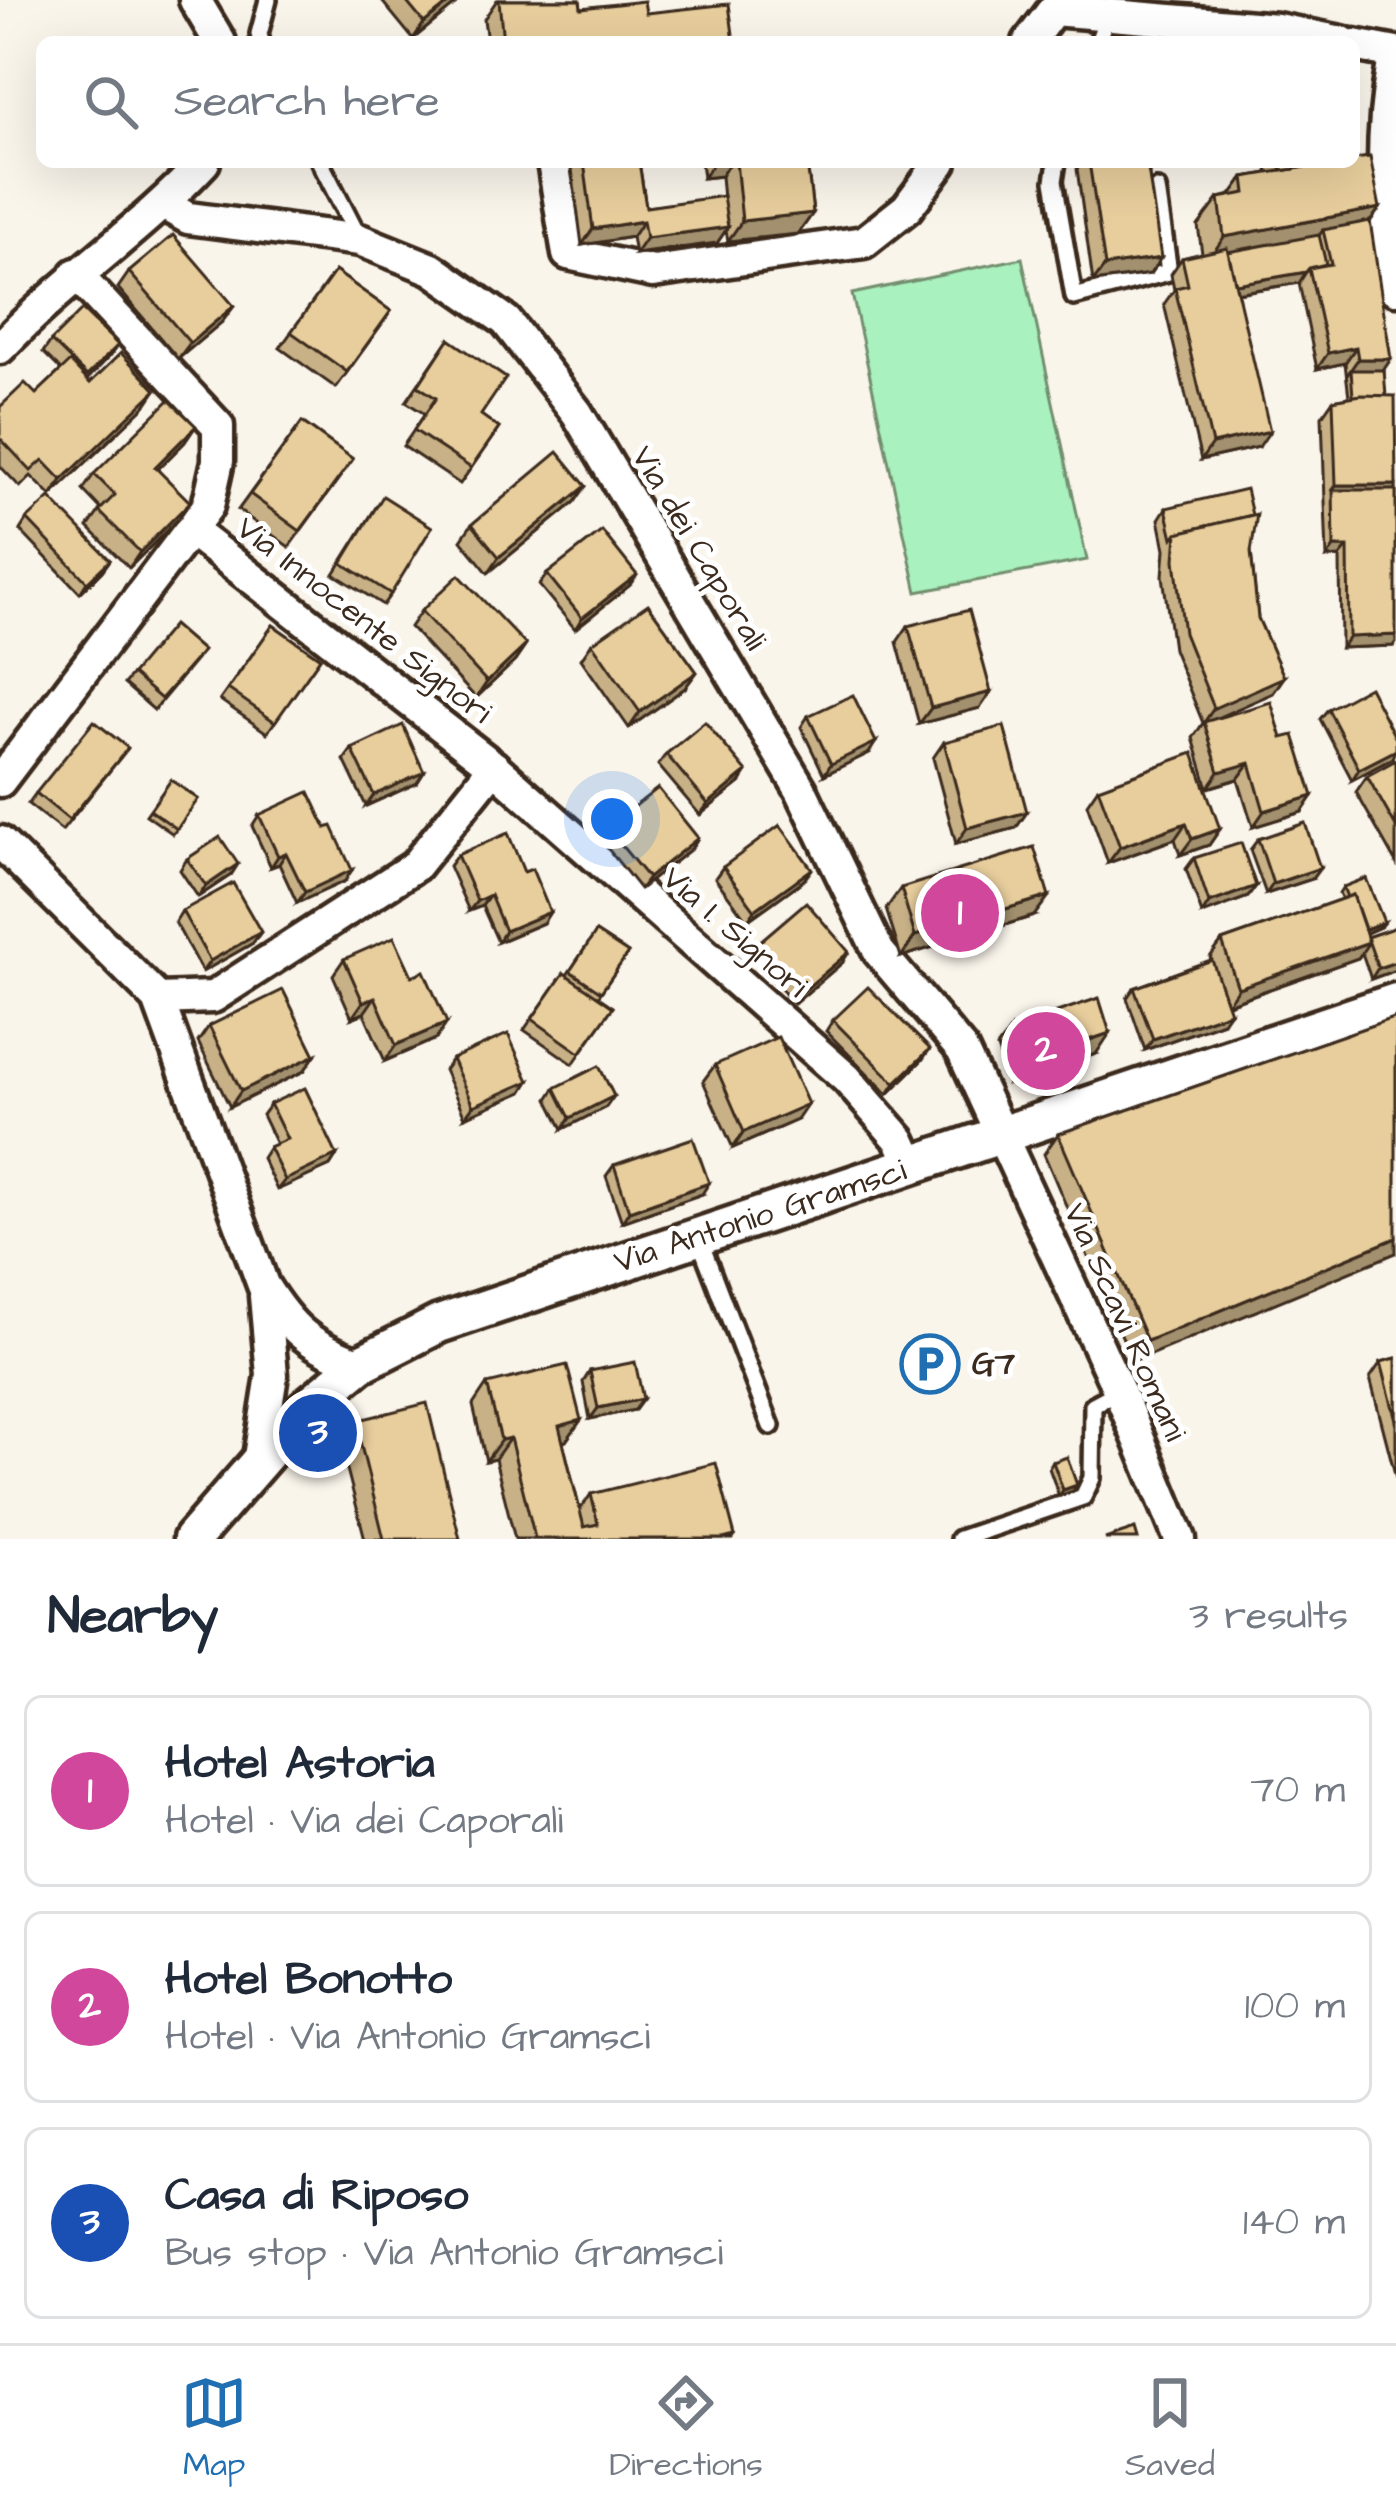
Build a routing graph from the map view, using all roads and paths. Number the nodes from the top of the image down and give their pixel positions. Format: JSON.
{"nodes":[{"id":1,"x":195,"y":0,"type":"edge"},
{"id":2,"x":268,"y":0,"type":"edge"},
{"id":3,"x":1050,"y":5,"type":"edge"},
{"id":4,"x":1109,"y":12,"type":"junction"},
{"id":5,"x":216,"y":36,"type":"edge"},
{"id":6,"x":260,"y":36,"type":"edge"},
{"id":7,"x":1032,"y":36,"type":"edge"},
{"id":8,"x":1100,"y":36,"type":"edge"},
{"id":9,"x":1312,"y":36,"type":"edge"},
{"id":10,"x":1360,"y":45,"type":"edge"},
{"id":11,"x":1396,"y":53,"type":"edge"},
{"id":12,"x":1396,"y":63,"type":"edge"},
{"id":13,"x":199,"y":168,"type":"edge"},
{"id":14,"x":323,"y":168,"type":"edge"},
{"id":15,"x":554,"y":168,"type":"edge"},
{"id":16,"x":937,"y":168,"type":"edge"},
{"id":17,"x":1056,"y":168,"type":"edge"},
{"id":18,"x":1157,"y":189,"type":"edge"},
{"id":19,"x":165,"y":205,"type":"junction"},
{"id":20,"x":360,"y":240,"type":"junction"},
{"id":21,"x":76,"y":274,"type":"junction"},
{"id":22,"x":1396,"y":286,"type":"edge"},
{"id":23,"x":0,"y":348,"type":"edge"},
{"id":24,"x":190,"y":530,"type":"junction"},
{"id":25,"x":494,"y":767,"type":"junction"},
{"id":26,"x":0,"y":781,"type":"edge"},
{"id":27,"x":0,"y":842,"type":"edge"},
{"id":28,"x":158,"y":999,"type":"junction"},
{"id":29,"x":1396,"y":1002,"type":"edge"},
{"id":30,"x":1001,"y":1136,"type":"junction"},
{"id":31,"x":912,"y":1166,"type":"junction"},
{"id":32,"x":698,"y":1236,"type":"junction"},
{"id":33,"x":263,"y":1285,"type":"junction"},
{"id":34,"x":360,"y":1364,"type":"junction"},
{"id":35,"x":1119,"y":1391,"type":"junction"},
{"id":36,"x":771,"y":1426,"type":"dead end"},
{"id":37,"x":259,"y":1457,"type":"junction"},
{"id":38,"x":1175,"y":1525,"type":"edge"},
{"id":39,"x":192,"y":1539,"type":"edge"},
{"id":40,"x":959,"y":1539,"type":"edge"}],
"edges":[{"from":1,"to":5,"type":"street"},
{"from":2,"to":6,"type":"lane"},
{"from":3,"to":4,"type":"street"},
{"from":3,"to":7,"type":"street"},
{"from":4,"to":8,"type":"lane"},
{"from":4,"to":9,"type":"street"},
{"from":10,"to":11,"type":"street"},
{"from":12,"to":22,"type":"street"},
{"from":13,"to":19,"type":"street"},
{"from":14,"to":20,"type":"lane"},
{"from":15,"to":16,"type":"street"},
{"from":17,"to":18,"type":"lane"},
{"from":19,"to":20,"type":"street","name":"Via dei Caporali"},
{"from":19,"to":21,"type":"street"},
{"from":20,"to":30,"type":"street","name":"Via dei Caporali"},
{"from":21,"to":23,"type":"street"},
{"from":21,"to":24,"type":"street"},
{"from":24,"to":25,"type":"street","name":"Via Innocente Signori"},
{"from":24,"to":26,"type":"street"},
{"from":25,"to":28,"type":"street"},
{"from":25,"to":31,"type":"street","name":"Via I. Signori"},
{"from":27,"to":28,"type":"street"},
{"from":28,"to":33,"type":"street"},
{"from":29,"to":30,"type":"street","name":"Via Antonio Gramsci"},
{"from":30,"to":31,"type":"street","name":"Via Antonio Gramsci"},
{"from":30,"to":35,"type":"street","name":"Via Scavi Romani"},
{"from":31,"to":32,"type":"street","name":"Via Antonio Gramsci"},
{"from":32,"to":34,"type":"street","name":"Via Antonio Gramsci"},
{"from":32,"to":36,"type":"lane"},
{"from":33,"to":34,"type":"street"},
{"from":33,"to":37,"type":"street"},
{"from":34,"to":37,"type":"street","name":"Via Antonio Gramsci"},
{"from":35,"to":38,"type":"street","name":"Via Scavi Romani"},
{"from":35,"to":40,"type":"lane"},
{"from":37,"to":39,"type":"street","name":"Via Antonio Gramsci"}]}
